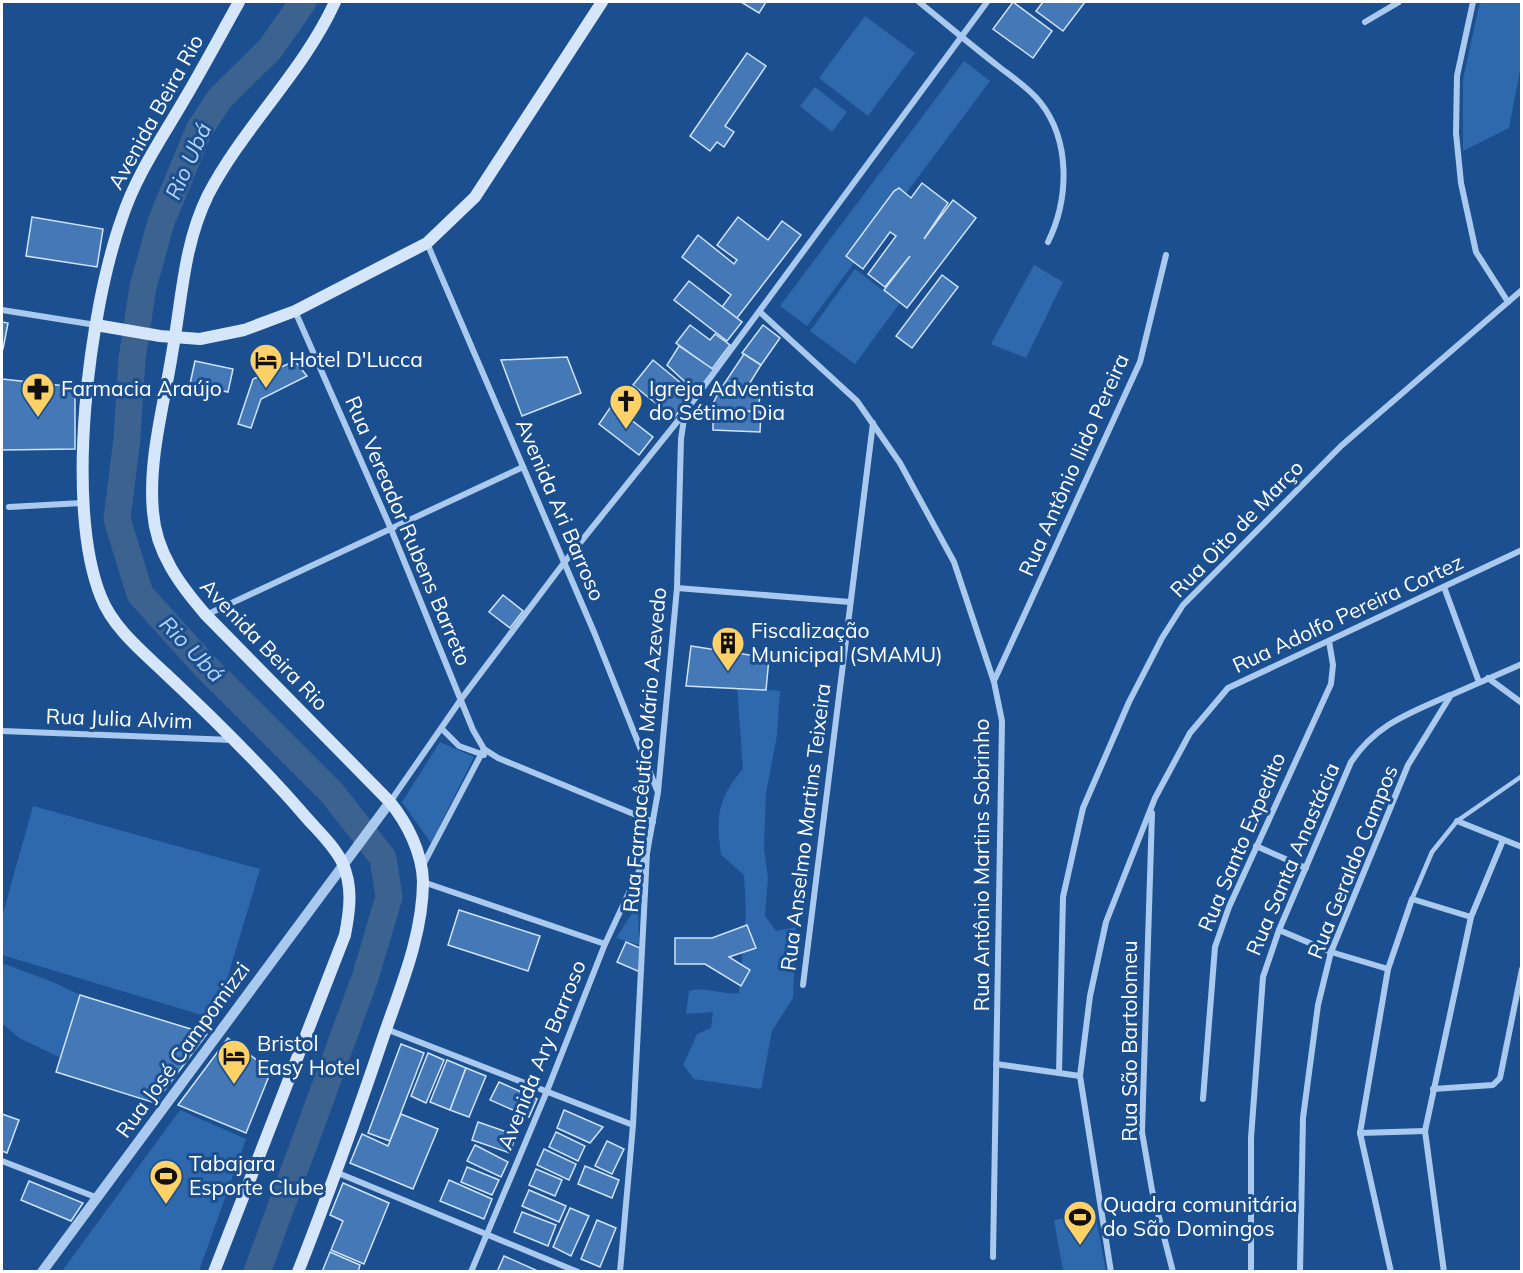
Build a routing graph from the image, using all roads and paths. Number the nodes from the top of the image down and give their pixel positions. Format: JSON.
{"nodes":[{"id":1,"x":239,"y":2,"type":"edge"},
{"id":2,"x":334,"y":2,"type":"edge"},
{"id":3,"x":603,"y":2,"type":"edge"},
{"id":4,"x":919,"y":2,"type":"edge"},
{"id":5,"x":987,"y":2,"type":"edge"},
{"id":6,"x":1399,"y":2,"type":"edge"},
{"id":7,"x":1473,"y":2,"type":"edge"},
{"id":8,"x":1365,"y":22,"type":"dead end"},
{"id":9,"x":960,"y":36,"type":"junction"},
{"id":10,"x":1048,"y":242,"type":"dead end"},
{"id":11,"x":427,"y":243,"type":"junction"},
{"id":12,"x":1166,"y":255,"type":"dead end"},
{"id":13,"x":1521,"y":290,"type":"edge"},
{"id":14,"x":1508,"y":302,"type":"junction"},
{"id":15,"x":2,"y":310,"type":"edge"},
{"id":16,"x":296,"y":311,"type":"junction"},
{"id":17,"x":760,"y":312,"type":"junction"},
{"id":18,"x":96,"y":325,"type":"junction"},
{"id":19,"x":174,"y":338,"type":"junction"},
{"id":20,"x":685,"y":412,"type":"junction"},
{"id":21,"x":873,"y":423,"type":"junction"},
{"id":22,"x":523,"y":467,"type":"junction"},
{"id":23,"x":82,"y":503,"type":"junction"},
{"id":24,"x":9,"y":507,"type":"dead end"},
{"id":25,"x":391,"y":529,"type":"junction"},
{"id":26,"x":1521,"y":550,"type":"edge"},
{"id":27,"x":563,"y":564,"type":"junction"},
{"id":28,"x":1444,"y":587,"type":"junction"},
{"id":29,"x":677,"y":588,"type":"junction"},
{"id":30,"x":850,"y":602,"type":"junction"},
{"id":31,"x":206,"y":615,"type":"junction"},
{"id":32,"x":1329,"y":641,"type":"junction"},
{"id":33,"x":1521,"y":664,"type":"edge"},
{"id":34,"x":1488,"y":678,"type":"junction"},
{"id":35,"x":994,"y":682,"type":"junction"},
{"id":36,"x":1479,"y":682,"type":"junction"},
{"id":37,"x":1451,"y":695,"type":"junction"},
{"id":38,"x":462,"y":698,"type":"junction"},
{"id":39,"x":1521,"y":703,"type":"edge"},
{"id":40,"x":442,"y":729,"type":"junction"},
{"id":41,"x":2,"y":731,"type":"edge"},
{"id":42,"x":234,"y":740,"type":"junction"},
{"id":43,"x":483,"y":752,"type":"junction"},
{"id":44,"x":1521,"y":776,"type":"edge"},
{"id":45,"x":658,"y":792,"type":"junction"},
{"id":46,"x":390,"y":802,"type":"junction"},
{"id":47,"x":1152,"y":807,"type":"junction"},
{"id":48,"x":1457,"y":820,"type":"junction"},
{"id":49,"x":653,"y":822,"type":"junction"},
{"id":50,"x":1503,"y":840,"type":"junction"},
{"id":51,"x":1256,"y":846,"type":"junction"},
{"id":52,"x":1521,"y":847,"type":"edge"},
{"id":53,"x":647,"y":853,"type":"junction"},
{"id":54,"x":342,"y":862,"type":"junction"},
{"id":55,"x":422,"y":868,"type":"junction"},
{"id":56,"x":1306,"y":868,"type":"junction"},
{"id":57,"x":423,"y":882,"type":"junction"},
{"id":58,"x":1412,"y":899,"type":"junction"},
{"id":59,"x":1471,"y":917,"type":"junction"},
{"id":60,"x":1279,"y":930,"type":"junction"},
{"id":61,"x":604,"y":944,"type":"junction"},
{"id":62,"x":1331,"y":952,"type":"junction"},
{"id":63,"x":1389,"y":969,"type":"junction"},
{"id":64,"x":1521,"y":969,"type":"edge"},
{"id":65,"x":802,"y":985,"type":"dead end"},
{"id":66,"x":386,"y":1029,"type":"junction"},
{"id":67,"x":996,"y":1064,"type":"junction"},
{"id":68,"x":1059,"y":1073,"type":"junction"},
{"id":69,"x":1080,"y":1076,"type":"junction"},
{"id":70,"x":1433,"y":1089,"type":"junction"},
{"id":71,"x":548,"y":1091,"type":"junction"},
{"id":72,"x":1203,"y":1099,"type":"dead end"},
{"id":73,"x":633,"y":1125,"type":"junction"},
{"id":74,"x":1425,"y":1131,"type":"junction"},
{"id":75,"x":1360,"y":1133,"type":"junction"},
{"id":76,"x":2,"y":1161,"type":"edge"},
{"id":77,"x":338,"y":1173,"type":"junction"},
{"id":78,"x":98,"y":1198,"type":"junction"},
{"id":79,"x":486,"y":1234,"type":"junction"},
{"id":80,"x":993,"y":1257,"type":"dead end"},
{"id":81,"x":42,"y":1272,"type":"edge"},
{"id":82,"x":214,"y":1272,"type":"edge"},
{"id":83,"x":298,"y":1272,"type":"edge"},
{"id":84,"x":471,"y":1272,"type":"edge"},
{"id":85,"x":578,"y":1272,"type":"edge"},
{"id":86,"x":620,"y":1272,"type":"edge"},
{"id":87,"x":1111,"y":1272,"type":"edge"},
{"id":88,"x":1173,"y":1272,"type":"edge"},
{"id":89,"x":1251,"y":1272,"type":"edge"},
{"id":90,"x":1300,"y":1272,"type":"edge"},
{"id":91,"x":1391,"y":1272,"type":"edge"},
{"id":92,"x":1444,"y":1272,"type":"edge"}],
"edges":[{"from":1,"to":18,"type":"main road","name":"Avenida Beira Rio"},
{"from":2,"to":19,"type":"main road","name":"Avenida Beira Rio"},
{"from":3,"to":11,"type":"main road"},
{"from":4,"to":9,"type":"street"},
{"from":5,"to":9,"type":"street"},
{"from":6,"to":8,"type":"street"},
{"from":7,"to":14,"type":"street"},
{"from":9,"to":10,"type":"street"},
{"from":9,"to":17,"type":"street"},
{"from":11,"to":16,"type":"main road"},
{"from":11,"to":22,"type":"street","name":"Avenida Ari Barroso"},
{"from":12,"to":35,"type":"street","name":"Rua Antônio Ilido Pereira"},
{"from":13,"to":14,"type":"street","name":"Rua Oito de Março"},
{"from":14,"to":68,"type":"street","name":"Rua Oito de Março"},
{"from":15,"to":18,"type":"street"},
{"from":16,"to":19,"type":"main road"},
{"from":16,"to":25,"type":"street","name":"Rua Vereador Rubens Barreto"},
{"from":17,"to":20,"type":"street"},
{"from":17,"to":21,"type":"street","name":"Rua Antônio Martins Sobrinho"},
{"from":18,"to":19,"type":"main road"},
{"from":18,"to":23,"type":"main road","name":"Avenida Beira Rio"},
{"from":19,"to":31,"type":"main road","name":"Avenida Beira Rio"},
{"from":20,"to":27,"type":"street"},
{"from":20,"to":29,"type":"street","name":"Rua Farmacêutico Mário Azevedo"},
{"from":21,"to":30,"type":"street","name":"Rua Anselmo Martins Teixeira"},
{"from":21,"to":35,"type":"street","name":"Rua Antônio Martins Sobrinho"},
{"from":22,"to":25,"type":"street"},
{"from":22,"to":27,"type":"street","name":"Avenida Ari Barroso"},
{"from":23,"to":24,"type":"street"},
{"from":23,"to":42,"type":"main road","name":"Avenida Beira Rio"},
{"from":25,"to":31,"type":"street"},
{"from":25,"to":38,"type":"street","name":"Rua Vereador Rubens Barreto"},
{"from":26,"to":28,"type":"street","name":"Rua Adolfo Pereira Cortez"},
{"from":27,"to":38,"type":"street"},
{"from":27,"to":45,"type":"street","name":"Avenida Ari Barroso"},
{"from":28,"to":32,"type":"street","name":"Rua Adolfo Pereira Cortez"},
{"from":28,"to":36,"type":"street"},
{"from":29,"to":30,"type":"street"},
{"from":29,"to":45,"type":"street","name":"Rua Farmacêutico Mário Azevedo"},
{"from":30,"to":65,"type":"street","name":"Rua Anselmo Martins Teixeira"},
{"from":31,"to":46,"type":"main road","name":"Avenida Beira Rio"},
{"from":32,"to":47,"type":"street","name":"Rua Adolfo Pereira Cortez"},
{"from":32,"to":51,"type":"street","name":"Rua Santo Expedito"},
{"from":33,"to":34,"type":"street"},
{"from":34,"to":36,"type":"street"},
{"from":34,"to":39,"type":"street"},
{"from":35,"to":67,"type":"street","name":"Rua Antônio Martins Sobrinho"},
{"from":36,"to":37,"type":"street"},
{"from":37,"to":56,"type":"street","name":"Rua Santa Anastácia"},
{"from":37,"to":62,"type":"street","name":"Rua Geraldo Campos"},
{"from":38,"to":40,"type":"street"},
{"from":38,"to":43,"type":"street","name":"Rua Vereador Rubens Barreto"},
{"from":40,"to":43,"type":"street"},
{"from":40,"to":46,"type":"street"},
{"from":41,"to":42,"type":"street","name":"Rua Julia Alvim"},
{"from":42,"to":54,"type":"main road","name":"Avenida Beira Rio"},
{"from":43,"to":49,"type":"street"},
{"from":43,"to":55,"type":"street"},
{"from":44,"to":48,"type":"lane"},
{"from":45,"to":49,"type":"street","name":"Rua Farmacêutico Mário Azevedo"},
{"from":46,"to":54,"type":"street","name":"Rua José Campomizzi"},
{"from":46,"to":55,"type":"main road","name":"Avenida Beira Rio"},
{"from":47,"to":69,"type":"street","name":"Rua Adolfo Pereira Cortez"},
{"from":47,"to":88,"type":"street","name":"Rua São Bartolomeu"},
{"from":48,"to":50,"type":"street"},
{"from":48,"to":58,"type":"lane"},
{"from":49,"to":53,"type":"street","name":"Rua Farmacêutico Mário Azevedo"},
{"from":50,"to":52,"type":"street"},
{"from":50,"to":59,"type":"street"},
{"from":51,"to":56,"type":"street"},
{"from":51,"to":72,"type":"street","name":"Rua Santo Expedito"},
{"from":53,"to":61,"type":"street","name":"Avenida Ary Barroso"},
{"from":53,"to":73,"type":"street","name":"Rua Farmacêutico Mário Azevedo"},
{"from":54,"to":78,"type":"street","name":"Rua José Campomizzi"},
{"from":54,"to":82,"type":"main road","name":"Avenida Beira Rio"},
{"from":55,"to":57,"type":"main road","name":"Avenida Beira Rio"},
{"from":56,"to":60,"type":"street","name":"Rua Santa Anastácia"},
{"from":57,"to":61,"type":"street"},
{"from":57,"to":66,"type":"main road","name":"Avenida Beira Rio"},
{"from":58,"to":59,"type":"street"},
{"from":58,"to":63,"type":"street"},
{"from":59,"to":70,"type":"street"},
{"from":60,"to":62,"type":"street"},
{"from":60,"to":89,"type":"street","name":"Rua Santa Anastácia"},
{"from":61,"to":71,"type":"street","name":"Avenida Ary Barroso"},
{"from":62,"to":63,"type":"street"},
{"from":62,"to":90,"type":"street","name":"Rua Geraldo Campos"},
{"from":63,"to":75,"type":"street"},
{"from":64,"to":70,"type":"street"},
{"from":66,"to":71,"type":"street"},
{"from":66,"to":77,"type":"main road","name":"Avenida Beira Rio"},
{"from":67,"to":68,"type":"street"},
{"from":67,"to":80,"type":"street","name":"Rua Antônio Martins Sobrinho"},
{"from":68,"to":69,"type":"street"},
{"from":69,"to":87,"type":"street","name":"Rua Adolfo Pereira Cortez"},
{"from":70,"to":74,"type":"street"},
{"from":71,"to":73,"type":"street"},
{"from":71,"to":79,"type":"street","name":"Avenida Ary Barroso"},
{"from":73,"to":86,"type":"street","name":"Rua Farmacêutico Mário Azevedo"},
{"from":74,"to":75,"type":"street"},
{"from":74,"to":92,"type":"street"},
{"from":75,"to":91,"type":"street"},
{"from":76,"to":78,"type":"street"},
{"from":77,"to":79,"type":"street"},
{"from":77,"to":83,"type":"main road","name":"Avenida Beira Rio"},
{"from":78,"to":81,"type":"street","name":"Rua José Campomizzi"},
{"from":79,"to":84,"type":"street","name":"Avenida Ary Barroso"},
{"from":79,"to":85,"type":"street"}]}
